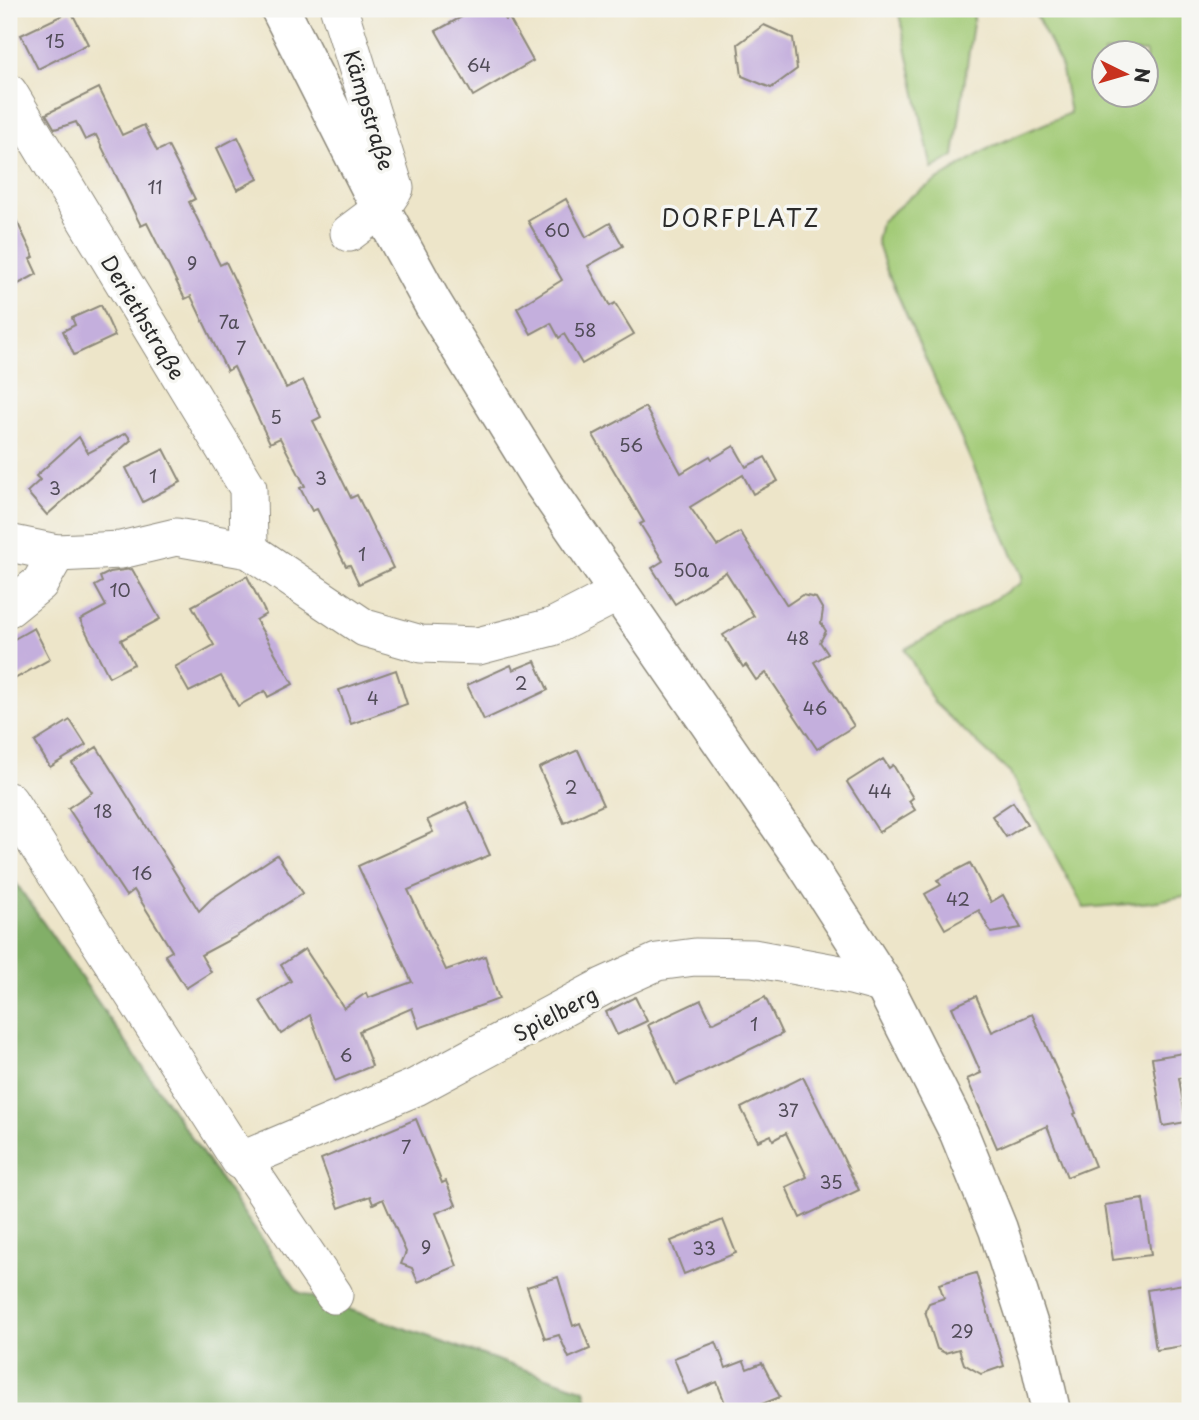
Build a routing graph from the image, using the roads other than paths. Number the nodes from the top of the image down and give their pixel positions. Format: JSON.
{"nodes":[{"id":1,"x":280,"y":9,"type":"edge"},
{"id":2,"x":339,"y":9,"type":"edge"},
{"id":3,"x":9,"y":93,"type":"edge"},
{"id":4,"x":381,"y":209,"type":"junction"},
{"id":5,"x":349,"y":233,"type":"dead end"},
{"id":6,"x":9,"y":543,"type":"edge"},
{"id":7,"x":249,"y":550,"type":"junction"},
{"id":8,"x":57,"y":554,"type":"junction"},
{"id":9,"x":618,"y":593,"type":"junction"},
{"id":10,"x":9,"y":608,"type":"edge"},
{"id":11,"x":9,"y":801,"type":"edge"},
{"id":12,"x":884,"y":985,"type":"junction"},
{"id":13,"x":243,"y":1160,"type":"junction"},
{"id":14,"x":334,"y":1295,"type":"dead end"},
{"id":15,"x":1051,"y":1411,"type":"edge"}],
"edges":[{"from":1,"to":4,"type":"main road"},
{"from":2,"to":4,"type":"street","name":"Kämpstraße"},
{"from":3,"to":7,"type":"street","name":"Deriethstraße"},
{"from":4,"to":5,"type":"street"},
{"from":4,"to":9,"type":"main road"},
{"from":6,"to":8,"type":"street"},
{"from":7,"to":8,"type":"street"},
{"from":7,"to":9,"type":"street"},
{"from":8,"to":10,"type":"street"},
{"from":9,"to":12,"type":"main road"},
{"from":11,"to":13,"type":"street"},
{"from":12,"to":13,"type":"street","name":"Spielberg"},
{"from":12,"to":15,"type":"main road"},
{"from":13,"to":14,"type":"street"}]}
